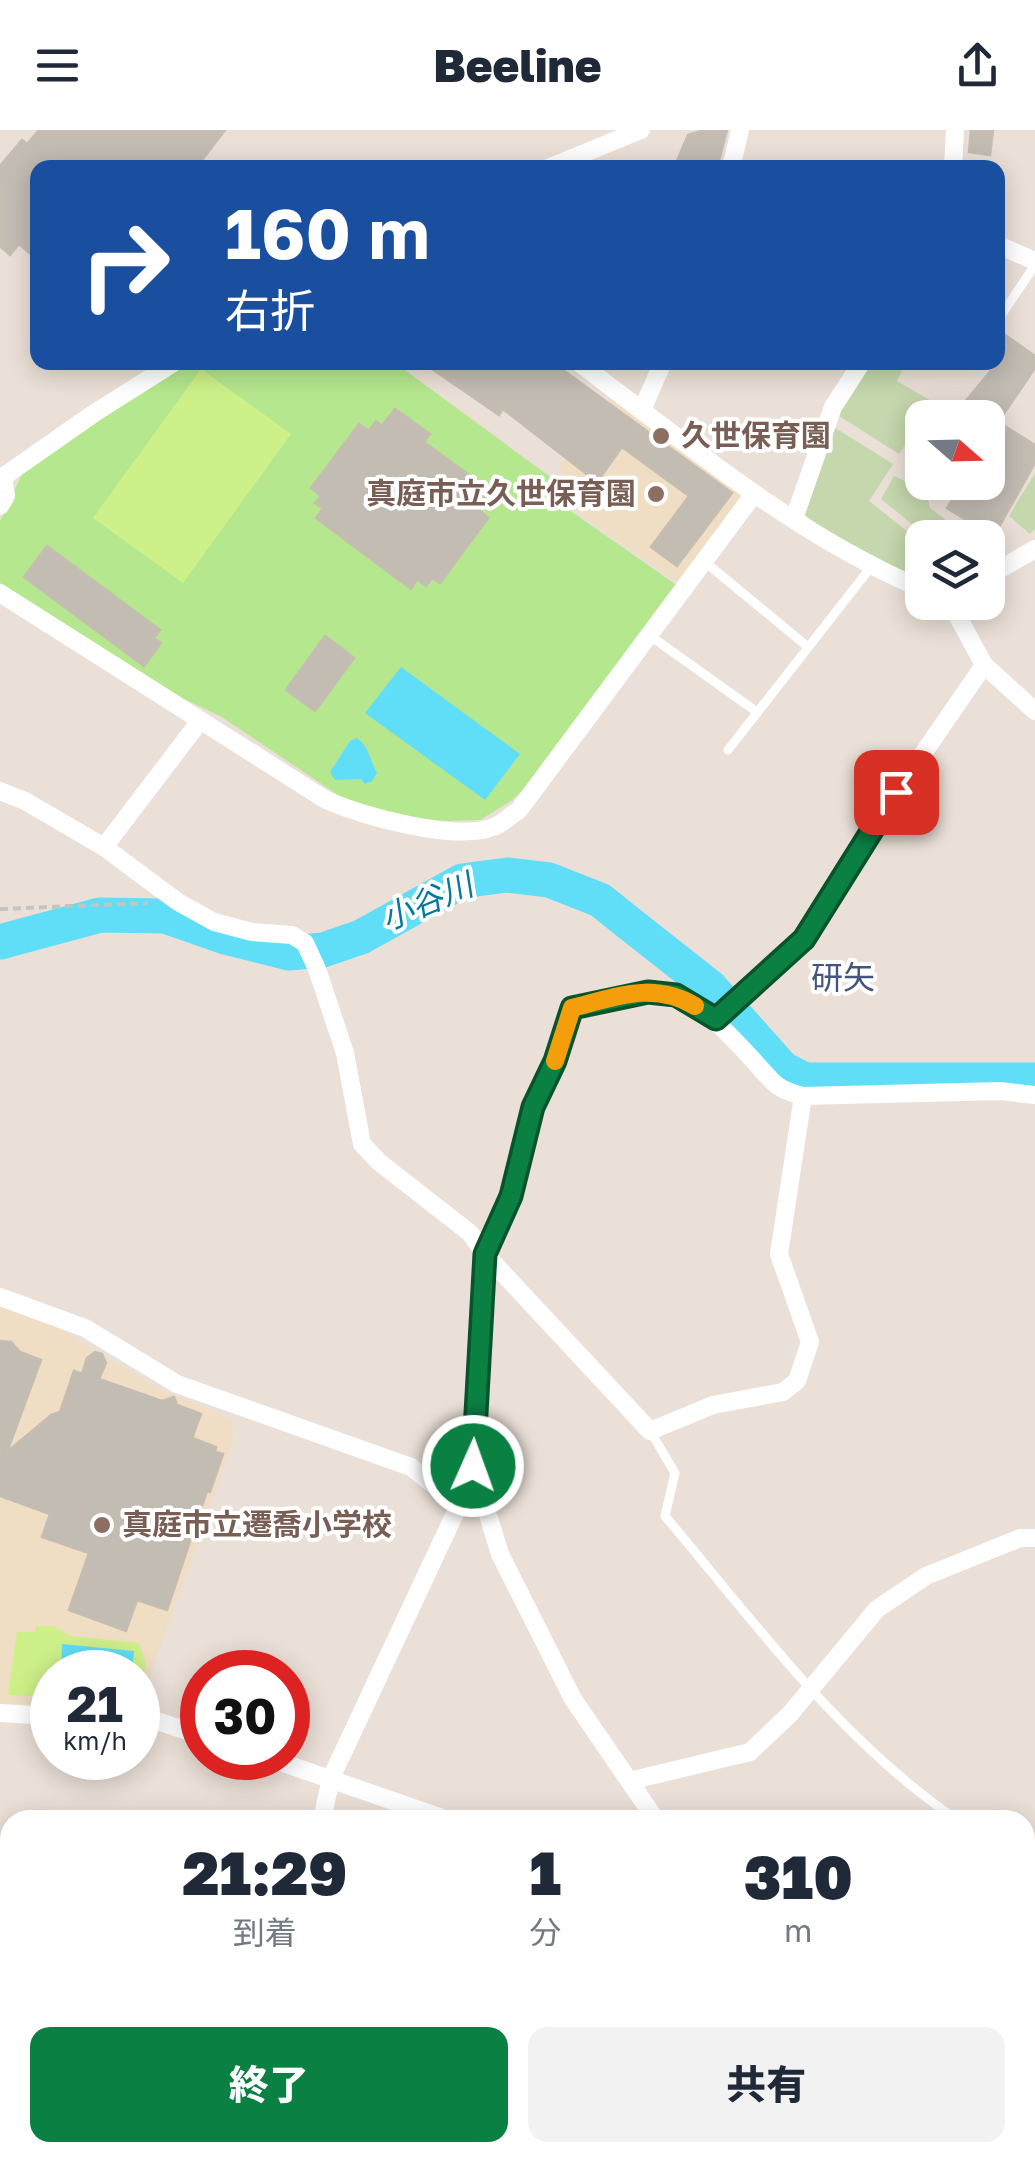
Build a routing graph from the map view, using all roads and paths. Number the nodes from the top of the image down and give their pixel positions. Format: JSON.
{"nodes":[{"id":1,"x":642,"y":130,"type":"edge"},
{"id":2,"x":740,"y":130,"type":"edge"},
{"id":3,"x":955,"y":130,"type":"edge"},
{"id":4,"x":568,"y":160,"type":"edge"},
{"id":5,"x":734,"y":160,"type":"edge"},
{"id":6,"x":953,"y":160,"type":"edge"},
{"id":7,"x":1005,"y":248,"type":"edge"},
{"id":8,"x":1035,"y":263,"type":"edge"},
{"id":9,"x":1005,"y":309,"type":"edge"},
{"id":10,"x":162,"y":370,"type":"edge"},
{"id":11,"x":589,"y":370,"type":"edge"},
{"id":12,"x":660,"y":370,"type":"edge"},
{"id":13,"x":857,"y":370,"type":"edge"},
{"id":14,"x":642,"y":410,"type":"junction"},
{"id":15,"x":2,"y":478,"type":"edge"},
{"id":16,"x":754,"y":494,"type":"junction"},
{"id":17,"x":0,"y":506,"type":"edge"},
{"id":18,"x":794,"y":519,"type":"junction"},
{"id":19,"x":1035,"y":549,"type":"edge"},
{"id":20,"x":705,"y":562,"type":"junction"},
{"id":21,"x":1005,"y":566,"type":"edge"},
{"id":22,"x":871,"y":567,"type":"junction"},
{"id":23,"x":905,"y":582,"type":"edge"},
{"id":24,"x":0,"y":593,"type":"edge"},
{"id":25,"x":960,"y":620,"type":"edge"},
{"id":26,"x":649,"y":635,"type":"junction"},
{"id":27,"x":808,"y":647,"type":"junction"},
{"id":28,"x":984,"y":664,"type":"junction"},
{"id":29,"x":1035,"y":710,"type":"edge"},
{"id":30,"x":757,"y":712,"type":"junction"},
{"id":31,"x":200,"y":720,"type":"junction"},
{"id":32,"x":728,"y":750,"type":"dead end"},
{"id":33,"x":0,"y":791,"type":"edge"},
{"id":34,"x":104,"y":847,"type":"junction"},
{"id":35,"x":178,"y":902,"type":"junction"},
{"id":36,"x":0,"y":909,"type":"edge"},
{"id":37,"x":716,"y":1019,"type":"junction"},
{"id":38,"x":1035,"y":1095,"type":"edge"},
{"id":39,"x":803,"y":1096,"type":"junction"},
{"id":40,"x":485,"y":1254,"type":"junction"},
{"id":41,"x":0,"y":1297,"type":"edge"},
{"id":42,"x":650,"y":1432,"type":"junction"},
{"id":43,"x":482,"y":1504,"type":"junction"},
{"id":44,"x":460,"y":1505,"type":"junction"},
{"id":45,"x":1035,"y":1538,"type":"edge"},
{"id":46,"x":811,"y":1689,"type":"junction"},
{"id":47,"x":0,"y":1713,"type":"edge"},
{"id":48,"x":30,"y":1715,"type":"edge"},
{"id":49,"x":310,"y":1771,"type":"edge"},
{"id":50,"x":331,"y":1778,"type":"junction"},
{"id":51,"x":629,"y":1782,"type":"junction"},
{"id":52,"x":324,"y":1810,"type":"edge"},
{"id":53,"x":420,"y":1810,"type":"edge"},
{"id":54,"x":649,"y":1810,"type":"edge"},
{"id":55,"x":944,"y":1810,"type":"edge"}],
"edges":[{"from":1,"to":4,"type":"street"},
{"from":2,"to":5,"type":"street"},
{"from":3,"to":6,"type":"street"},
{"from":7,"to":8,"type":"street"},
{"from":8,"to":9,"type":"lane"},
{"from":10,"to":15,"type":"street"},
{"from":11,"to":14,"type":"street"},
{"from":12,"to":14,"type":"street"},
{"from":13,"to":18,"type":"street"},
{"from":14,"to":16,"type":"street"},
{"from":15,"to":17,"type":"street"},
{"from":16,"to":18,"type":"street"},
{"from":16,"to":20,"type":"street"},
{"from":18,"to":22,"type":"street"},
{"from":19,"to":21,"type":"street"},
{"from":20,"to":26,"type":"street"},
{"from":20,"to":27,"type":"lane"},
{"from":22,"to":23,"type":"street"},
{"from":22,"to":27,"type":"lane"},
{"from":24,"to":31,"type":"street"},
{"from":25,"to":28,"type":"street"},
{"from":26,"to":30,"type":"lane"},
{"from":26,"to":31,"type":"street"},
{"from":27,"to":30,"type":"lane"},
{"from":28,"to":29,"type":"street"},
{"from":28,"to":37,"type":"street"},
{"from":30,"to":32,"type":"lane"},
{"from":31,"to":34,"type":"street"},
{"from":33,"to":34,"type":"street"},
{"from":34,"to":35,"type":"street"},
{"from":35,"to":36,"type":"path"},
{"from":35,"to":40,"type":"street"},
{"from":37,"to":39,"type":"street"},
{"from":37,"to":40,"type":"street"},
{"from":38,"to":39,"type":"street"},
{"from":39,"to":42,"type":"street"},
{"from":40,"to":42,"type":"street"},
{"from":40,"to":43,"type":"street"},
{"from":41,"to":44,"type":"street"},
{"from":42,"to":46,"type":"lane"},
{"from":43,"to":44,"type":"street"},
{"from":43,"to":51,"type":"street"},
{"from":44,"to":50,"type":"street"},
{"from":45,"to":46,"type":"street"},
{"from":46,"to":51,"type":"street"},
{"from":46,"to":55,"type":"lane"},
{"from":47,"to":48,"type":"street"},
{"from":49,"to":50,"type":"street"},
{"from":50,"to":52,"type":"street"},
{"from":50,"to":53,"type":"street"},
{"from":51,"to":54,"type":"street"}]}
